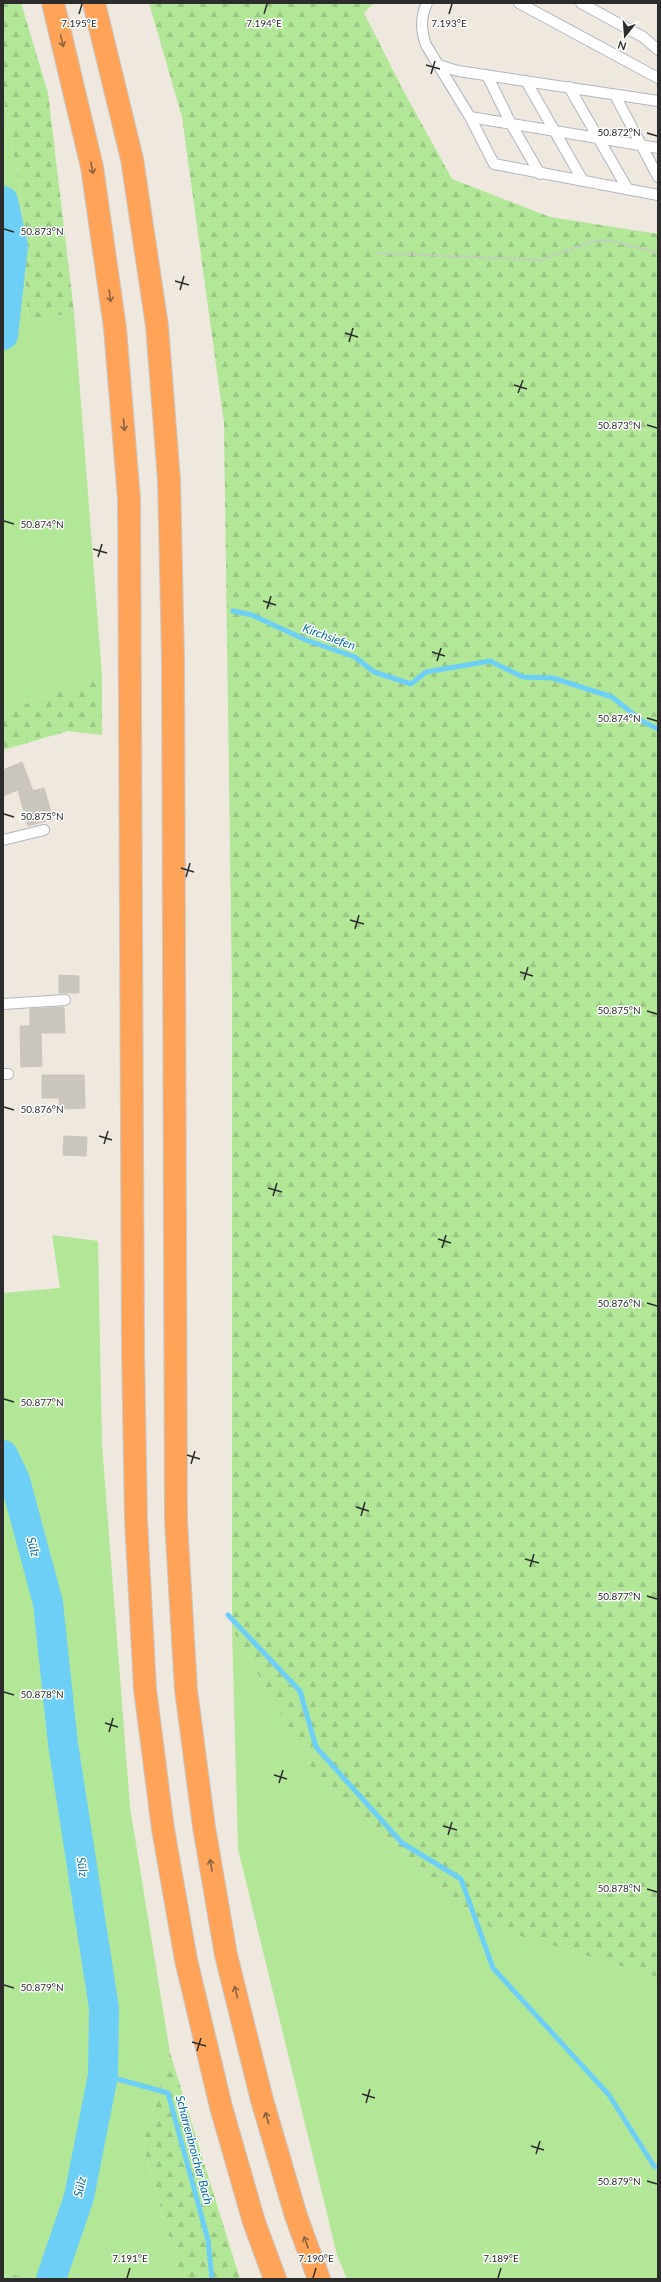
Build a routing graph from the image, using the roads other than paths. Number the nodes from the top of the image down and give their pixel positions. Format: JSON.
{"nodes":[{"id":1,"x":53,"y":3,"type":"edge"},
{"id":2,"x":94,"y":3,"type":"edge"},
{"id":3,"x":427,"y":3,"type":"edge"},
{"id":4,"x":519,"y":3,"type":"edge"},
{"id":5,"x":581,"y":3,"type":"edge"},
{"id":6,"x":658,"y":50,"type":"edge"},
{"id":7,"x":438,"y":65,"type":"junction"},
{"id":8,"x":487,"y":75,"type":"junction"},
{"id":9,"x":658,"y":78,"type":"edge"},
{"id":10,"x":526,"y":81,"type":"junction"},
{"id":11,"x":569,"y":87,"type":"junction"},
{"id":12,"x":615,"y":95,"type":"junction"},
{"id":13,"x":658,"y":102,"type":"edge"},
{"id":14,"x":470,"y":117,"type":"junction"},
{"id":15,"x":511,"y":124,"type":"junction"},
{"id":16,"x":554,"y":131,"type":"junction"},
{"id":17,"x":599,"y":138,"type":"junction"},
{"id":18,"x":641,"y":146,"type":"junction"},
{"id":19,"x":658,"y":148,"type":"edge"},
{"id":20,"x":540,"y":174,"type":"junction"},
{"id":21,"x":658,"y":177,"type":"edge"},
{"id":22,"x":583,"y":181,"type":"junction"},
{"id":23,"x":627,"y":188,"type":"junction"},
{"id":24,"x":658,"y":194,"type":"edge"},
{"id":25,"x":44,"y":830,"type":"dead end"},
{"id":26,"x":3,"y":840,"type":"edge"},
{"id":27,"x":65,"y":1000,"type":"dead end"},
{"id":28,"x":3,"y":1004,"type":"edge"},
{"id":29,"x":275,"y":2279,"type":"edge"},
{"id":30,"x":319,"y":2279,"type":"edge"}],
"edges":[{"from":1,"to":29,"type":"highway","one_way":true},
{"from":30,"to":2,"type":"highway","one_way":true},
{"from":3,"to":7,"type":"lane"},
{"from":4,"to":9,"type":"lane"},
{"from":5,"to":6,"type":"lane"},
{"from":7,"to":8,"type":"lane"},
{"from":7,"to":14,"type":"lane"},
{"from":8,"to":10,"type":"lane"},
{"from":8,"to":15,"type":"lane"},
{"from":10,"to":11,"type":"lane"},
{"from":10,"to":16,"type":"lane"},
{"from":11,"to":12,"type":"lane"},
{"from":11,"to":17,"type":"lane"},
{"from":12,"to":13,"type":"lane"},
{"from":12,"to":18,"type":"lane"},
{"from":14,"to":15,"type":"lane"},
{"from":14,"to":20,"type":"lane"},
{"from":15,"to":16,"type":"lane"},
{"from":15,"to":20,"type":"lane"},
{"from":16,"to":17,"type":"lane"},
{"from":16,"to":22,"type":"lane"},
{"from":17,"to":18,"type":"lane"},
{"from":17,"to":23,"type":"lane"},
{"from":18,"to":19,"type":"lane"},
{"from":18,"to":21,"type":"lane"},
{"from":20,"to":22,"type":"lane"},
{"from":22,"to":23,"type":"lane"},
{"from":23,"to":24,"type":"lane"},
{"from":25,"to":26,"type":"lane"},
{"from":27,"to":28,"type":"lane"}]}
